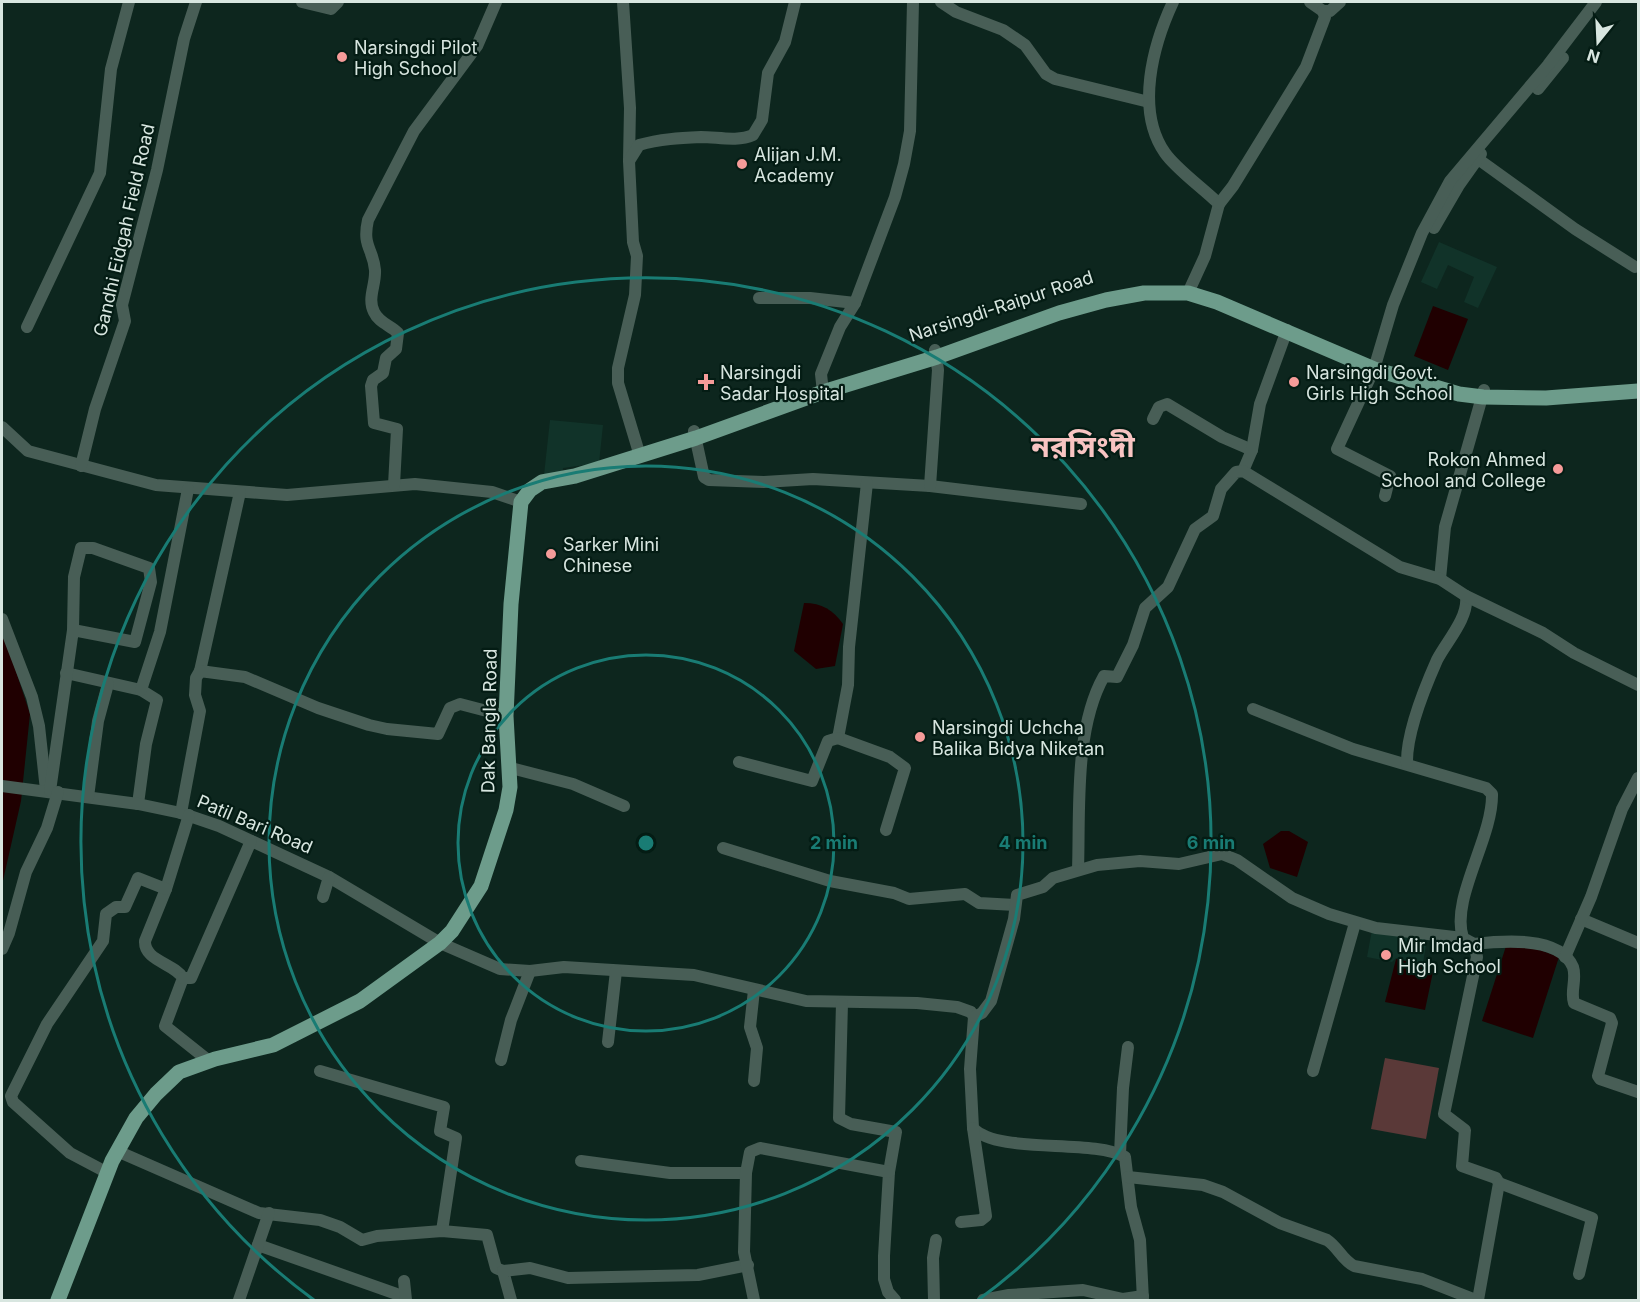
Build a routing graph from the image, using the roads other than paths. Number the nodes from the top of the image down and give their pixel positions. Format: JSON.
{"nodes":[{"id":1,"x":129,"y":2,"type":"edge"},
{"id":2,"x":196,"y":2,"type":"edge"},
{"id":3,"x":302,"y":2,"type":"edge"},
{"id":4,"x":339,"y":2,"type":"edge"},
{"id":5,"x":496,"y":2,"type":"edge"},
{"id":6,"x":623,"y":2,"type":"edge"},
{"id":7,"x":795,"y":2,"type":"edge"},
{"id":8,"x":913,"y":2,"type":"edge"},
{"id":9,"x":941,"y":2,"type":"edge"},
{"id":10,"x":1173,"y":2,"type":"edge"},
{"id":11,"x":1310,"y":2,"type":"edge"},
{"id":12,"x":1340,"y":2,"type":"edge"},
{"id":13,"x":1596,"y":2,"type":"edge"},
{"id":14,"x":1604,"y":2,"type":"edge"},
{"id":15,"x":1323,"y":11,"type":"junction"},
{"id":16,"x":1149,"y":102,"type":"junction"},
{"id":17,"x":1478,"y":159,"type":"junction"},
{"id":18,"x":629,"y":161,"type":"junction"},
{"id":19,"x":1219,"y":204,"type":"junction"},
{"id":20,"x":1635,"y":267,"type":"dead end"},
{"id":21,"x":1190,"y":290,"type":"junction"},
{"id":22,"x":759,"y":298,"type":"dead end"},
{"id":23,"x":855,"y":303,"type":"junction"},
{"id":24,"x":27,"y":327,"type":"dead end"},
{"id":25,"x":1287,"y":330,"type":"junction"},
{"id":26,"x":936,"y":353,"type":"junction"},
{"id":27,"x":1377,"y":360,"type":"junction"},
{"id":28,"x":1638,"y":384,"type":"edge"},
{"id":29,"x":822,"y":388,"type":"junction"},
{"id":30,"x":1638,"y":391,"type":"edge"},
{"id":31,"x":1484,"y":394,"type":"junction"},
{"id":32,"x":1153,"y":419,"type":"dead end"},
{"id":33,"x":2,"y":428,"type":"edge"},
{"id":34,"x":695,"y":435,"type":"junction"},
{"id":35,"x":1252,"y":450,"type":"junction"},
{"id":36,"x":638,"y":453,"type":"junction"},
{"id":37,"x":81,"y":466,"type":"junction"},
{"id":38,"x":1243,"y":471,"type":"junction"},
{"id":39,"x":867,"y":483,"type":"junction"},
{"id":40,"x":394,"y":485,"type":"junction"},
{"id":41,"x":930,"y":486,"type":"junction"},
{"id":42,"x":188,"y":489,"type":"junction"},
{"id":43,"x":240,"y":492,"type":"junction"},
{"id":44,"x":1385,"y":496,"type":"dead end"},
{"id":45,"x":520,"y":502,"type":"junction"},
{"id":46,"x":1081,"y":504,"type":"dead end"},
{"id":47,"x":1440,"y":579,"type":"junction"},
{"id":48,"x":1466,"y":597,"type":"junction"},
{"id":49,"x":2,"y":619,"type":"edge"},
{"id":50,"x":73,"y":630,"type":"junction"},
{"id":51,"x":200,"y":671,"type":"junction"},
{"id":52,"x":66,"y":673,"type":"junction"},
{"id":53,"x":108,"y":684,"type":"junction"},
{"id":54,"x":1638,"y":685,"type":"edge"},
{"id":55,"x":141,"y":690,"type":"junction"},
{"id":56,"x":1253,"y":709,"type":"dead end"},
{"id":57,"x":506,"y":716,"type":"junction"},
{"id":58,"x":838,"y":738,"type":"junction"},
{"id":59,"x":740,"y":762,"type":"dead end"},
{"id":60,"x":1407,"y":764,"type":"junction"},
{"id":61,"x":511,"y":768,"type":"junction"},
{"id":62,"x":1638,"y":778,"type":"edge"},
{"id":63,"x":2,"y":786,"type":"edge"},
{"id":64,"x":49,"y":792,"type":"junction"},
{"id":65,"x":88,"y":797,"type":"junction"},
{"id":66,"x":138,"y":804,"type":"junction"},
{"id":67,"x":624,"y":806,"type":"dead end"},
{"id":68,"x":185,"y":814,"type":"junction"},
{"id":69,"x":886,"y":830,"type":"dead end"},
{"id":70,"x":251,"y":841,"type":"junction"},
{"id":71,"x":723,"y":848,"type":"dead end"},
{"id":72,"x":1078,"y":870,"type":"junction"},
{"id":73,"x":329,"y":877,"type":"junction"},
{"id":74,"x":166,"y":889,"type":"junction"},
{"id":75,"x":323,"y":897,"type":"dead end"},
{"id":76,"x":1015,"y":905,"type":"junction"},
{"id":77,"x":1581,"y":918,"type":"junction"},
{"id":78,"x":1355,"y":923,"type":"junction"},
{"id":79,"x":1469,"y":941,"type":"junction"},
{"id":80,"x":440,"y":943,"type":"junction"},
{"id":81,"x":1638,"y":944,"type":"edge"},
{"id":82,"x":2,"y":950,"type":"edge"},
{"id":83,"x":1565,"y":957,"type":"junction"},
{"id":84,"x":530,"y":971,"type":"junction"},
{"id":85,"x":616,"y":971,"type":"junction"},
{"id":86,"x":183,"y":978,"type":"junction"},
{"id":87,"x":754,"y":990,"type":"junction"},
{"id":88,"x":842,"y":1003,"type":"junction"},
{"id":89,"x":974,"y":1017,"type":"junction"},
{"id":90,"x":608,"y":1042,"type":"dead end"},
{"id":91,"x":1128,"y":1047,"type":"dead end"},
{"id":92,"x":501,"y":1060,"type":"dead end"},
{"id":93,"x":209,"y":1061,"type":"junction"},
{"id":94,"x":320,"y":1071,"type":"dead end"},
{"id":95,"x":1313,"y":1071,"type":"dead end"},
{"id":96,"x":754,"y":1081,"type":"dead end"},
{"id":97,"x":1638,"y":1092,"type":"edge"},
{"id":98,"x":6,"y":1097,"type":"edge"},
{"id":99,"x":973,"y":1128,"type":"junction"},
{"id":100,"x":117,"y":1151,"type":"junction"},
{"id":101,"x":1120,"y":1154,"type":"junction"},
{"id":102,"x":581,"y":1161,"type":"dead end"},
{"id":103,"x":106,"y":1172,"type":"junction"},
{"id":104,"x":889,"y":1172,"type":"junction"},
{"id":105,"x":746,"y":1173,"type":"junction"},
{"id":106,"x":1128,"y":1177,"type":"junction"},
{"id":107,"x":1498,"y":1183,"type":"junction"},
{"id":108,"x":269,"y":1213,"type":"junction"},
{"id":109,"x":961,"y":1222,"type":"dead end"},
{"id":110,"x":442,"y":1231,"type":"junction"},
{"id":111,"x":936,"y":1240,"type":"dead end"},
{"id":112,"x":258,"y":1245,"type":"junction"},
{"id":113,"x":748,"y":1265,"type":"junction"},
{"id":114,"x":504,"y":1271,"type":"junction"},
{"id":115,"x":1579,"y":1274,"type":"dead end"},
{"id":116,"x":404,"y":1281,"type":"dead end"},
{"id":117,"x":1143,"y":1298,"type":"edge"},
{"id":118,"x":406,"y":1299,"type":"edge"},
{"id":119,"x":58,"y":1300,"type":"edge"},
{"id":120,"x":239,"y":1300,"type":"edge"},
{"id":121,"x":511,"y":1300,"type":"edge"},
{"id":122,"x":754,"y":1300,"type":"edge"},
{"id":123,"x":895,"y":1300,"type":"edge"},
{"id":124,"x":934,"y":1300,"type":"edge"},
{"id":125,"x":983,"y":1300,"type":"edge"},
{"id":126,"x":1477,"y":1300,"type":"edge"}],
"edges":[{"from":1,"to":24,"type":"street"},
{"from":2,"to":37,"type":"street","name":"Gandhi Eidgah Field Road"},
{"from":3,"to":4,"type":"street"},
{"from":5,"to":40,"type":"street"},
{"from":6,"to":18,"type":"street"},
{"from":7,"to":18,"type":"street"},
{"from":8,"to":23,"type":"street"},
{"from":9,"to":16,"type":"street"},
{"from":10,"to":16,"type":"street"},
{"from":11,"to":15,"type":"street"},
{"from":12,"to":15,"type":"street"},
{"from":13,"to":27,"type":"street"},
{"from":14,"to":17,"type":"street"},
{"from":15,"to":19,"type":"street"},
{"from":16,"to":19,"type":"street"},
{"from":17,"to":20,"type":"street"},
{"from":17,"to":27,"type":"street"},
{"from":18,"to":36,"type":"street"},
{"from":19,"to":21,"type":"street"},
{"from":21,"to":25,"type":"main road","name":"Narsingdi-Raipur Road"},
{"from":21,"to":26,"type":"main road","name":"Narsingdi-Raipur Road"},
{"from":21,"to":27,"type":"main road","name":"Narsingdi-Raipur Road"},
{"from":22,"to":23,"type":"street"},
{"from":23,"to":29,"type":"street"},
{"from":25,"to":27,"type":"main road","name":"Narsingdi-Raipur Road"},
{"from":25,"to":35,"type":"street"},
{"from":26,"to":29,"type":"main road","name":"Narsingdi-Raipur Road"},
{"from":26,"to":41,"type":"street"},
{"from":27,"to":31,"type":"main road","name":"Narsingdi-Raipur Road"},
{"from":27,"to":44,"type":"street"},
{"from":28,"to":31,"type":"main road","name":"Narsingdi-Raipur Road"},
{"from":29,"to":34,"type":"main road","name":"Narsingdi-Raipur Road"},
{"from":30,"to":31,"type":"main road","name":"Narsingdi-Raipur Road"},
{"from":31,"to":47,"type":"street"},
{"from":32,"to":35,"type":"street"},
{"from":33,"to":37,"type":"street"},
{"from":34,"to":36,"type":"main road","name":"Narsingdi-Raipur Road"},
{"from":34,"to":39,"type":"street"},
{"from":35,"to":38,"type":"street"},
{"from":36,"to":45,"type":"main road","name":"Narsingdi-Raipur Road"},
{"from":37,"to":42,"type":"street"},
{"from":38,"to":47,"type":"street"},
{"from":38,"to":72,"type":"street"},
{"from":39,"to":41,"type":"street"},
{"from":39,"to":58,"type":"street"},
{"from":40,"to":43,"type":"street"},
{"from":40,"to":45,"type":"street"},
{"from":41,"to":46,"type":"street"},
{"from":42,"to":43,"type":"street"},
{"from":42,"to":55,"type":"street"},
{"from":43,"to":51,"type":"street"},
{"from":45,"to":57,"type":"main road","name":"Dak Bangla Road"},
{"from":47,"to":48,"type":"street"},
{"from":48,"to":54,"type":"street"},
{"from":48,"to":60,"type":"street"},
{"from":49,"to":64,"type":"street"},
{"from":50,"to":50,"type":"street"},
{"from":50,"to":52,"type":"street"},
{"from":51,"to":57,"type":"street"},
{"from":51,"to":68,"type":"street"},
{"from":52,"to":53,"type":"street"},
{"from":52,"to":64,"type":"street"},
{"from":53,"to":55,"type":"street"},
{"from":53,"to":65,"type":"street"},
{"from":55,"to":66,"type":"street"},
{"from":56,"to":60,"type":"street"},
{"from":57,"to":61,"type":"main road","name":"Dak Bangla Road"},
{"from":58,"to":59,"type":"street"},
{"from":58,"to":69,"type":"street"},
{"from":60,"to":79,"type":"street"},
{"from":61,"to":67,"type":"street"},
{"from":61,"to":80,"type":"main road","name":"Dak Bangla Road"},
{"from":62,"to":77,"type":"street"},
{"from":63,"to":64,"type":"street","name":"Patil Bari Road"},
{"from":64,"to":65,"type":"street","name":"Patil Bari Road"},
{"from":64,"to":82,"type":"street"},
{"from":65,"to":66,"type":"street","name":"Patil Bari Road"},
{"from":66,"to":68,"type":"street","name":"Patil Bari Road"},
{"from":68,"to":70,"type":"street","name":"Patil Bari Road"},
{"from":68,"to":74,"type":"street"},
{"from":70,"to":73,"type":"street","name":"Patil Bari Road"},
{"from":70,"to":86,"type":"street"},
{"from":71,"to":76,"type":"street"},
{"from":72,"to":76,"type":"street"},
{"from":72,"to":78,"type":"street"},
{"from":73,"to":75,"type":"street"},
{"from":73,"to":80,"type":"street","name":"Patil Bari Road"},
{"from":74,"to":86,"type":"street"},
{"from":74,"to":98,"type":"street"},
{"from":76,"to":89,"type":"street"},
{"from":77,"to":81,"type":"street"},
{"from":77,"to":83,"type":"street"},
{"from":78,"to":79,"type":"street"},
{"from":78,"to":95,"type":"street"},
{"from":79,"to":83,"type":"street"},
{"from":79,"to":107,"type":"street"},
{"from":80,"to":84,"type":"street","name":"Patil Bari Road"},
{"from":80,"to":93,"type":"main road","name":"Dak Bangla Road"},
{"from":83,"to":97,"type":"street"},
{"from":84,"to":85,"type":"street","name":"Patil Bari Road"},
{"from":84,"to":92,"type":"street"},
{"from":85,"to":87,"type":"street","name":"Patil Bari Road"},
{"from":85,"to":90,"type":"street"},
{"from":86,"to":93,"type":"street"},
{"from":87,"to":88,"type":"street","name":"Patil Bari Road"},
{"from":87,"to":96,"type":"street"},
{"from":88,"to":89,"type":"street","name":"Patil Bari Road"},
{"from":88,"to":104,"type":"street"},
{"from":89,"to":99,"type":"street"},
{"from":91,"to":101,"type":"street"},
{"from":93,"to":100,"type":"main road","name":"Dak Bangla Road"},
{"from":94,"to":110,"type":"street"},
{"from":98,"to":103,"type":"street"},
{"from":99,"to":101,"type":"street"},
{"from":99,"to":109,"type":"street"},
{"from":100,"to":103,"type":"main road","name":"Dak Bangla Road"},
{"from":100,"to":108,"type":"street"},
{"from":101,"to":106,"type":"street"},
{"from":102,"to":105,"type":"street"},
{"from":103,"to":119,"type":"main road","name":"Dak Bangla Road"},
{"from":104,"to":105,"type":"street"},
{"from":104,"to":123,"type":"street"},
{"from":105,"to":113,"type":"street"},
{"from":106,"to":117,"type":"street"},
{"from":106,"to":126,"type":"street"},
{"from":107,"to":115,"type":"street"},
{"from":107,"to":126,"type":"street"},
{"from":108,"to":110,"type":"street"},
{"from":108,"to":112,"type":"street"},
{"from":110,"to":114,"type":"street"},
{"from":111,"to":124,"type":"street"},
{"from":112,"to":118,"type":"street"},
{"from":112,"to":120,"type":"street"},
{"from":113,"to":114,"type":"street"},
{"from":113,"to":122,"type":"street"},
{"from":114,"to":121,"type":"street"},
{"from":116,"to":118,"type":"street"},
{"from":117,"to":125,"type":"street"}]}
